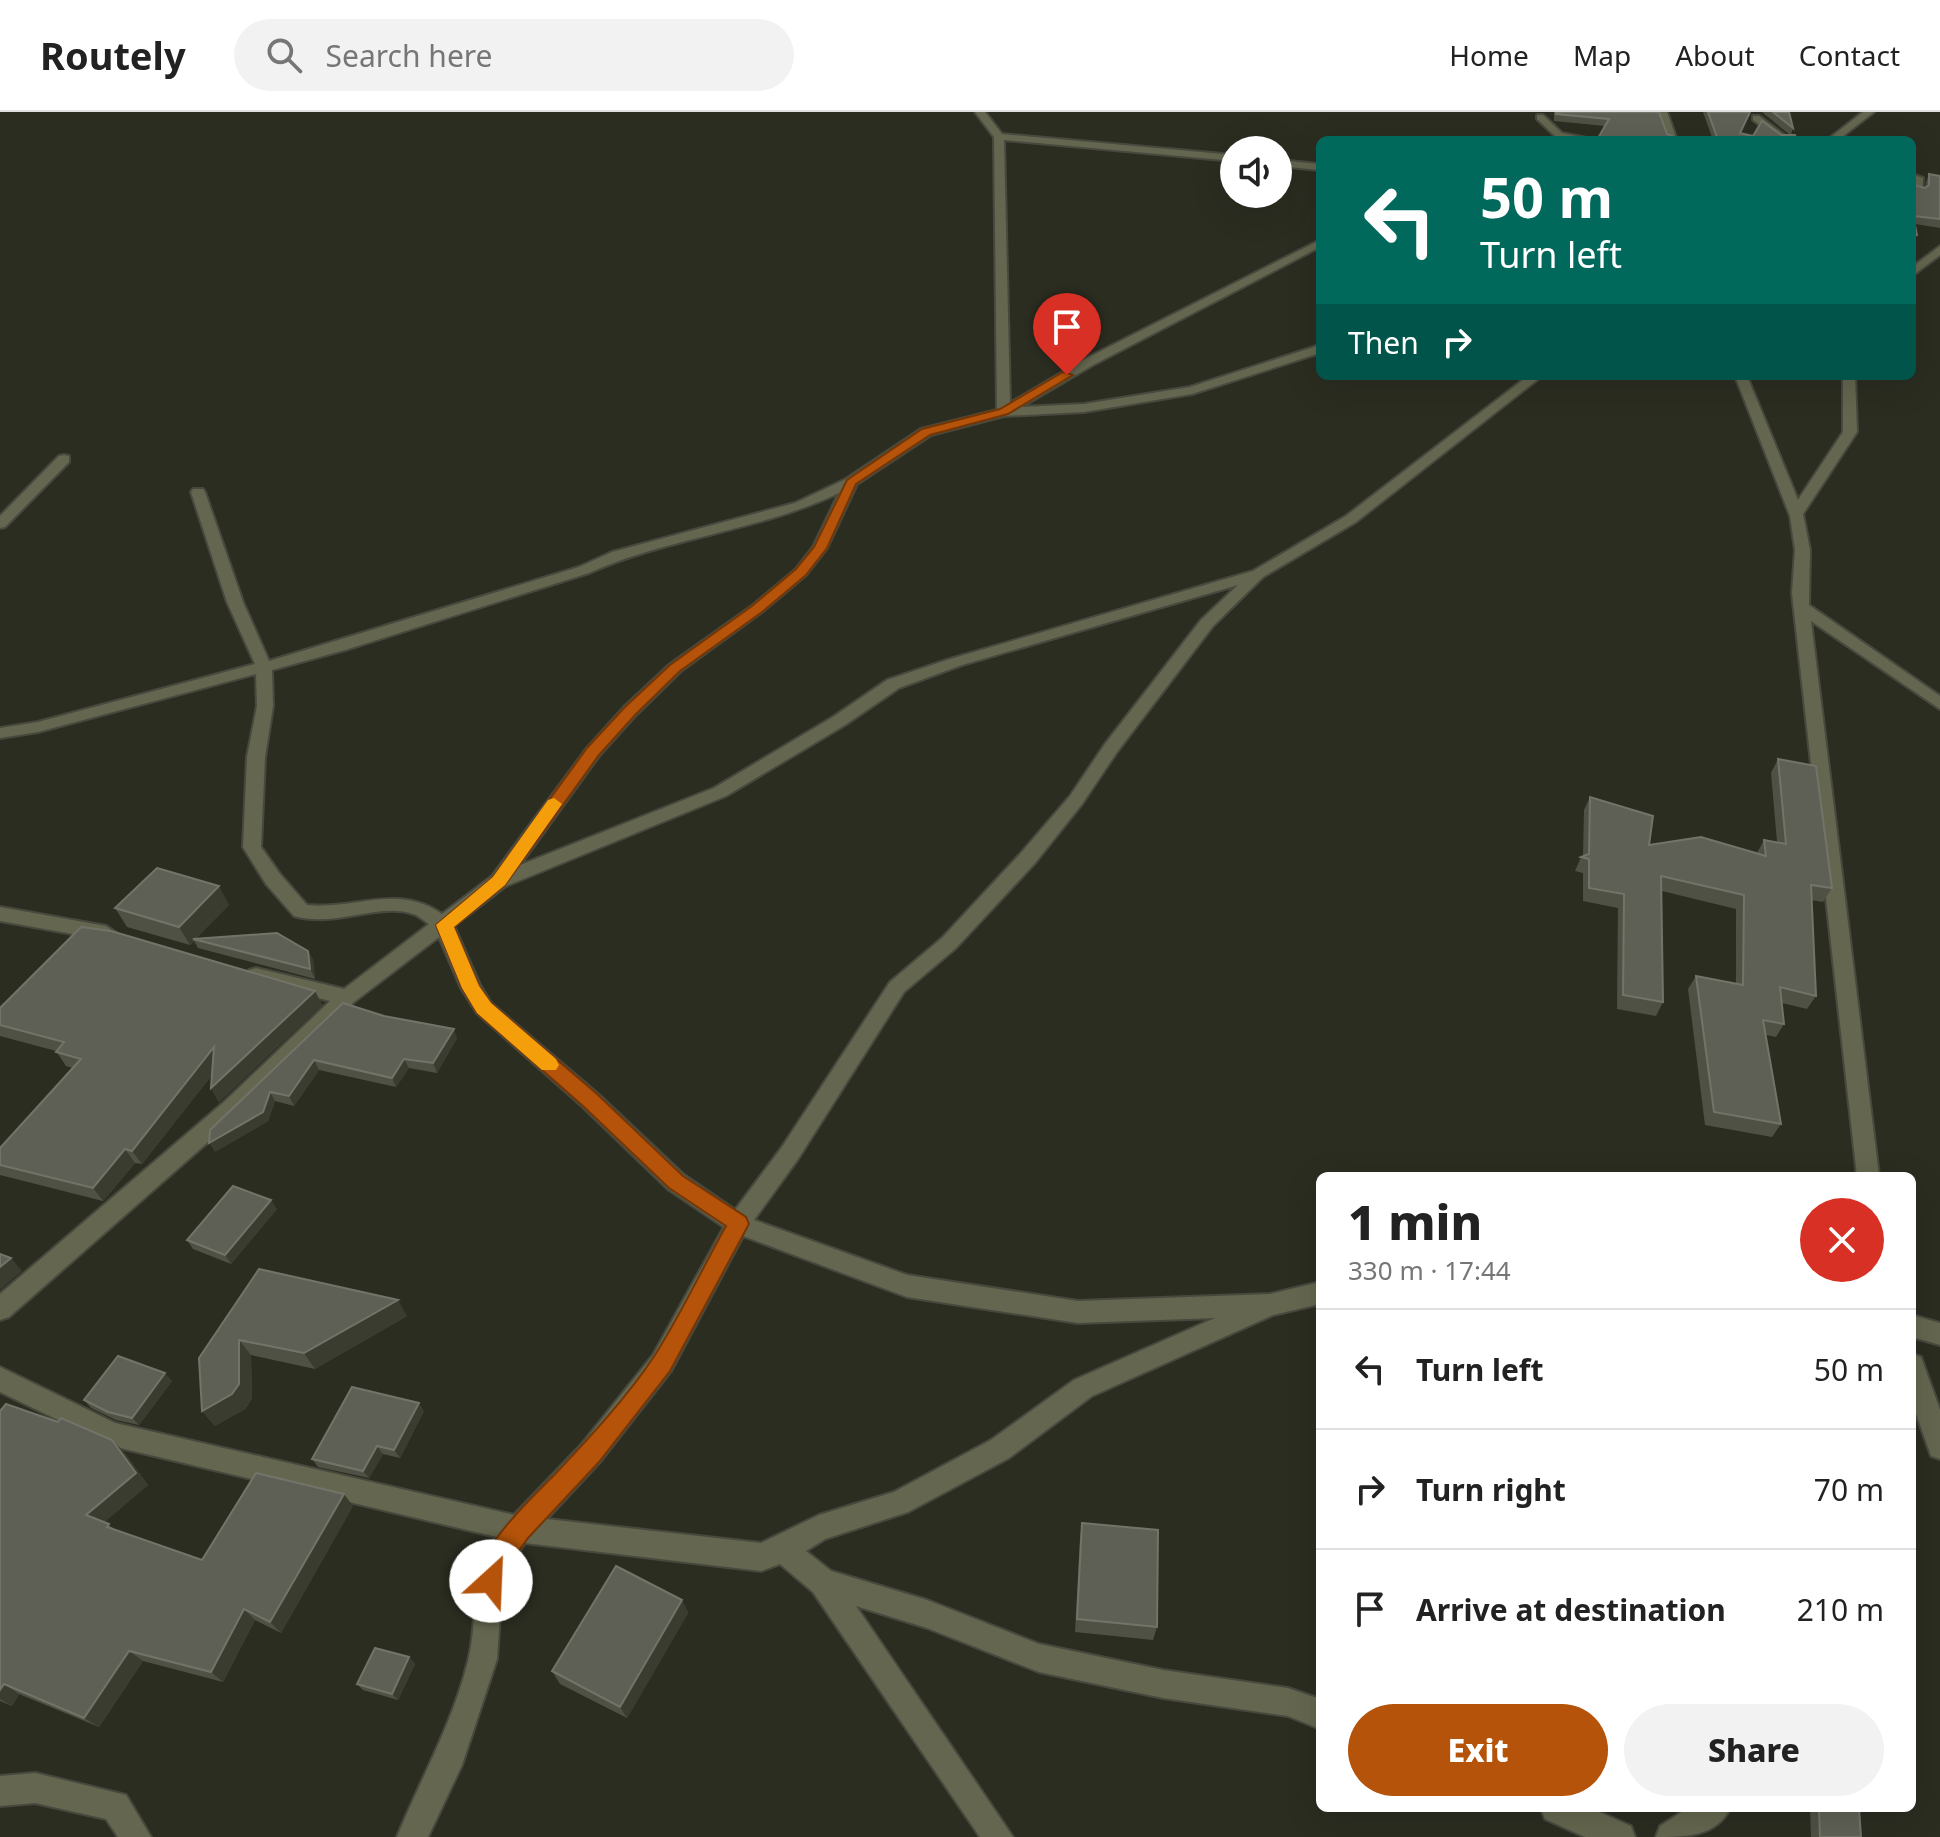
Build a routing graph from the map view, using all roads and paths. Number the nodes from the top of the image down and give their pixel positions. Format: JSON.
{"nodes":[{"id":1,"x":980,"y":112,"type":"edge"},
{"id":2,"x":1662,"y":112,"type":"edge"},
{"id":3,"x":1869,"y":112,"type":"edge"},
{"id":4,"x":1754,"y":115,"type":"edge"},
{"id":5,"x":1540,"y":117,"type":"dead end"},
{"id":6,"x":1751,"y":129,"type":"edge"},
{"id":7,"x":1559,"y":135,"type":"joint"},
{"id":8,"x":1565,"y":136,"type":"edge"},
{"id":9,"x":1671,"y":136,"type":"edge"},
{"id":10,"x":1776,"y":136,"type":"edge"},
{"id":11,"x":1837,"y":136,"type":"edge"},
{"id":12,"x":999,"y":137,"type":"junction"},
{"id":13,"x":1220,"y":157,"type":"edge"},
{"id":14,"x":1292,"y":164,"type":"edge"},
{"id":15,"x":1316,"y":167,"type":"edge"},
{"id":16,"x":1916,"y":178,"type":"edge"},
{"id":17,"x":1918,"y":191,"type":"edge"},
{"id":18,"x":1316,"y":245,"type":"edge"},
{"id":19,"x":1940,"y":249,"type":"edge"},
{"id":20,"x":1916,"y":270,"type":"edge"},
{"id":21,"x":1316,"y":350,"type":"edge"},
{"id":22,"x":1531,"y":380,"type":"edge"},
{"id":23,"x":1743,"y":380,"type":"edge"},
{"id":24,"x":1849,"y":380,"type":"edge"},
{"id":25,"x":1004,"y":412,"type":"junction"},
{"id":26,"x":64,"y":459,"type":"dead end"},
{"id":27,"x":851,"y":482,"type":"junction"},
{"id":28,"x":198,"y":492,"type":"dead end"},
{"id":29,"x":1798,"y":512,"type":"junction"},
{"id":30,"x":0,"y":524,"type":"edge"},
{"id":31,"x":1258,"y":574,"type":"junction"},
{"id":32,"x":1802,"y":607,"type":"junction"},
{"id":33,"x":264,"y":667,"type":"junction"},
{"id":34,"x":1940,"y":704,"type":"edge"},
{"id":35,"x":0,"y":733,"type":"edge"},
{"id":36,"x":499,"y":881,"type":"junction"},
{"id":37,"x":0,"y":914,"type":"edge"},
{"id":38,"x":444,"y":925,"type":"junction"},
{"id":39,"x":121,"y":935,"type":"edge"},
{"id":40,"x":231,"y":968,"type":"edge"},
{"id":41,"x":347,"y":997,"type":"junction"},
{"id":42,"x":1868,"y":1172,"type":"edge"},
{"id":43,"x":738,"y":1224,"type":"junction"},
{"id":44,"x":1316,"y":1294,"type":"edge"},
{"id":45,"x":1270,"y":1305,"type":"junction"},
{"id":46,"x":0,"y":1309,"type":"edge"},
{"id":47,"x":1916,"y":1327,"type":"edge"},
{"id":48,"x":1940,"y":1334,"type":"edge"},
{"id":49,"x":1916,"y":1377,"type":"edge"},
{"id":50,"x":0,"y":1379,"type":"edge"},
{"id":51,"x":1940,"y":1447,"type":"edge"},
{"id":52,"x":519,"y":1529,"type":"junction"},
{"id":53,"x":783,"y":1549,"type":"junction"},
{"id":54,"x":823,"y":1582,"type":"junction"},
{"id":55,"x":1316,"y":1712,"type":"edge"},
{"id":56,"x":0,"y":1791,"type":"edge"},
{"id":57,"x":1565,"y":1812,"type":"edge"},
{"id":58,"x":1709,"y":1812,"type":"edge"},
{"id":59,"x":136,"y":1837,"type":"edge"},
{"id":60,"x":412,"y":1837,"type":"edge"},
{"id":61,"x":998,"y":1837,"type":"edge"},
{"id":62,"x":1620,"y":1837,"type":"edge"},
{"id":63,"x":1671,"y":1837,"type":"edge"}],
"edges":[{"from":1,"to":12,"type":"street"},
{"from":2,"to":9,"type":"street"},
{"from":3,"to":11,"type":"street"},
{"from":4,"to":6,"type":"street"},
{"from":4,"to":10,"type":"street"},
{"from":5,"to":7,"type":"street"},
{"from":7,"to":8,"type":"street"},
{"from":12,"to":13,"type":"street"},
{"from":12,"to":25,"type":"street"},
{"from":14,"to":15,"type":"street"},
{"from":16,"to":17,"type":"street"},
{"from":18,"to":25,"type":"street"},
{"from":19,"to":20,"type":"street"},
{"from":21,"to":25,"type":"street"},
{"from":22,"to":31,"type":"street"},
{"from":23,"to":29,"type":"street"},
{"from":24,"to":29,"type":"street"},
{"from":25,"to":27,"type":"street"},
{"from":26,"to":30,"type":"street"},
{"from":27,"to":33,"type":"street"},
{"from":27,"to":36,"type":"street"},
{"from":28,"to":33,"type":"street"},
{"from":29,"to":32,"type":"street"},
{"from":31,"to":36,"type":"street"},
{"from":31,"to":43,"type":"street"},
{"from":32,"to":34,"type":"street"},
{"from":32,"to":42,"type":"street"},
{"from":33,"to":35,"type":"street"},
{"from":33,"to":38,"type":"street"},
{"from":36,"to":38,"type":"street"},
{"from":37,"to":39,"type":"street"},
{"from":38,"to":41,"type":"street"},
{"from":38,"to":43,"type":"street"},
{"from":40,"to":41,"type":"street"},
{"from":41,"to":46,"type":"street"},
{"from":43,"to":45,"type":"street"},
{"from":43,"to":52,"type":"street"},
{"from":44,"to":45,"type":"street"},
{"from":45,"to":53,"type":"street"},
{"from":47,"to":48,"type":"street"},
{"from":49,"to":51,"type":"street"},
{"from":50,"to":52,"type":"street"},
{"from":52,"to":53,"type":"street"},
{"from":52,"to":60,"type":"street"},
{"from":53,"to":54,"type":"street"},
{"from":54,"to":55,"type":"street"},
{"from":54,"to":61,"type":"street"},
{"from":56,"to":59,"type":"street"},
{"from":57,"to":62,"type":"street"},
{"from":58,"to":63,"type":"street"}]}
